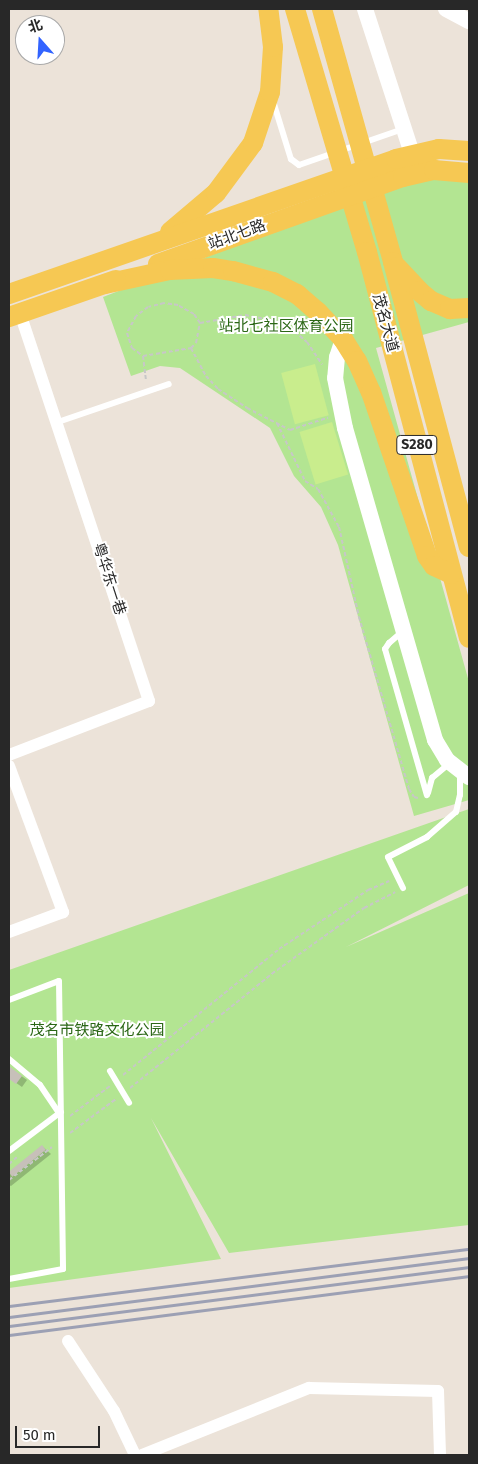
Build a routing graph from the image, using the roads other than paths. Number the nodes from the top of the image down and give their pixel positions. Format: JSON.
{"nodes":[{"id":1,"x":268,"y":9,"type":"edge"},
{"id":2,"x":295,"y":9,"type":"edge"},
{"id":3,"x":322,"y":9,"type":"edge"},
{"id":4,"x":365,"y":9,"type":"edge"},
{"id":5,"x":446,"y":9,"type":"edge"},
{"id":6,"x":469,"y":21,"type":"edge"},
{"id":7,"x":270,"y":92,"type":"junction"},
{"id":8,"x":404,"y":129,"type":"junction"},
{"id":9,"x":469,"y":151,"type":"edge"},
{"id":10,"x":412,"y":154,"type":"junction"},
{"id":11,"x":469,"y":173,"type":"edge"},
{"id":12,"x":157,"y":242,"type":"junction"},
{"id":13,"x":391,"y":254,"type":"junction"},
{"id":14,"x":105,"y":284,"type":"junction"},
{"id":15,"x":9,"y":294,"type":"edge"},
{"id":16,"x":469,"y":308,"type":"edge"},
{"id":17,"x":15,"y":315,"type":"edge"},
{"id":18,"x":343,"y":339,"type":"junction"},
{"id":19,"x":168,"y":384,"type":"dead end"},
{"id":20,"x":58,"y":422,"type":"junction"},
{"id":21,"x":469,"y":547,"type":"edge"},
{"id":22,"x":451,"y":574,"type":"junction"},
{"id":23,"x":404,"y":630,"type":"junction"},
{"id":24,"x":469,"y":638,"type":"edge"},
{"id":25,"x":9,"y":755,"type":"edge"},
{"id":26,"x":9,"y":766,"type":"edge"},
{"id":27,"x":460,"y":770,"type":"edge"},
{"id":28,"x":403,"y":888,"type":"road end"},
{"id":29,"x":9,"y":932,"type":"edge"},
{"id":30,"x":9,"y":1000,"type":"edge"},
{"id":31,"x":9,"y":1059,"type":"edge"},
{"id":32,"x":110,"y":1070,"type":"dead end"},
{"id":33,"x":128,"y":1103,"type":"dead end"},
{"id":34,"x":60,"y":1112,"type":"junction"},
{"id":35,"x":9,"y":1151,"type":"edge"},
{"id":36,"x":9,"y":1279,"type":"edge"},
{"id":37,"x":68,"y":1341,"type":"dead end"},
{"id":38,"x":135,"y":1455,"type":"edge"},
{"id":39,"x":142,"y":1455,"type":"edge"},
{"id":40,"x":440,"y":1455,"type":"edge"}],
"edges":[{"from":1,"to":7,"type":"main road"},
{"from":2,"to":22,"type":"main road","name":"茂名大道","number":"S280"},
{"from":3,"to":13,"type":"main road","name":"茂名大道","number":"S280"},
{"from":4,"to":8,"type":"street"},
{"from":5,"to":6,"type":"street"},
{"from":7,"to":8,"type":"lane"},
{"from":7,"to":12,"type":"main road"},
{"from":8,"to":10,"type":"street"},
{"from":9,"to":10,"type":"main road","name":"站北七路"},
{"from":10,"to":12,"type":"main road","name":"站北七路"},
{"from":11,"to":14,"type":"main road","name":"站北七路"},
{"from":12,"to":15,"type":"main road","name":"站北七路"},
{"from":13,"to":16,"type":"main road"},
{"from":13,"to":21,"type":"main road","name":"茂名大道","number":"S280"},
{"from":14,"to":17,"type":"main road","name":"站北七路"},
{"from":14,"to":18,"type":"main road"},
{"from":17,"to":20,"type":"street","name":"粤华东一巷"},
{"from":18,"to":22,"type":"main road"},
{"from":18,"to":23,"type":"street"},
{"from":19,"to":20,"type":"lane"},
{"from":20,"to":25,"type":"street","name":"粤华东一巷"},
{"from":22,"to":24,"type":"main road","name":"茂名大道","number":"S280"},
{"from":23,"to":27,"type":"street"},
{"from":23,"to":27,"type":"lane"},
{"from":26,"to":29,"type":"street"},
{"from":27,"to":28,"type":"lane"},
{"from":30,"to":34,"type":"lane"},
{"from":31,"to":34,"type":"lane"},
{"from":32,"to":33,"type":"lane"},
{"from":34,"to":35,"type":"lane"},
{"from":34,"to":36,"type":"lane"},
{"from":37,"to":38,"type":"street"},
{"from":39,"to":40,"type":"street"}]}
